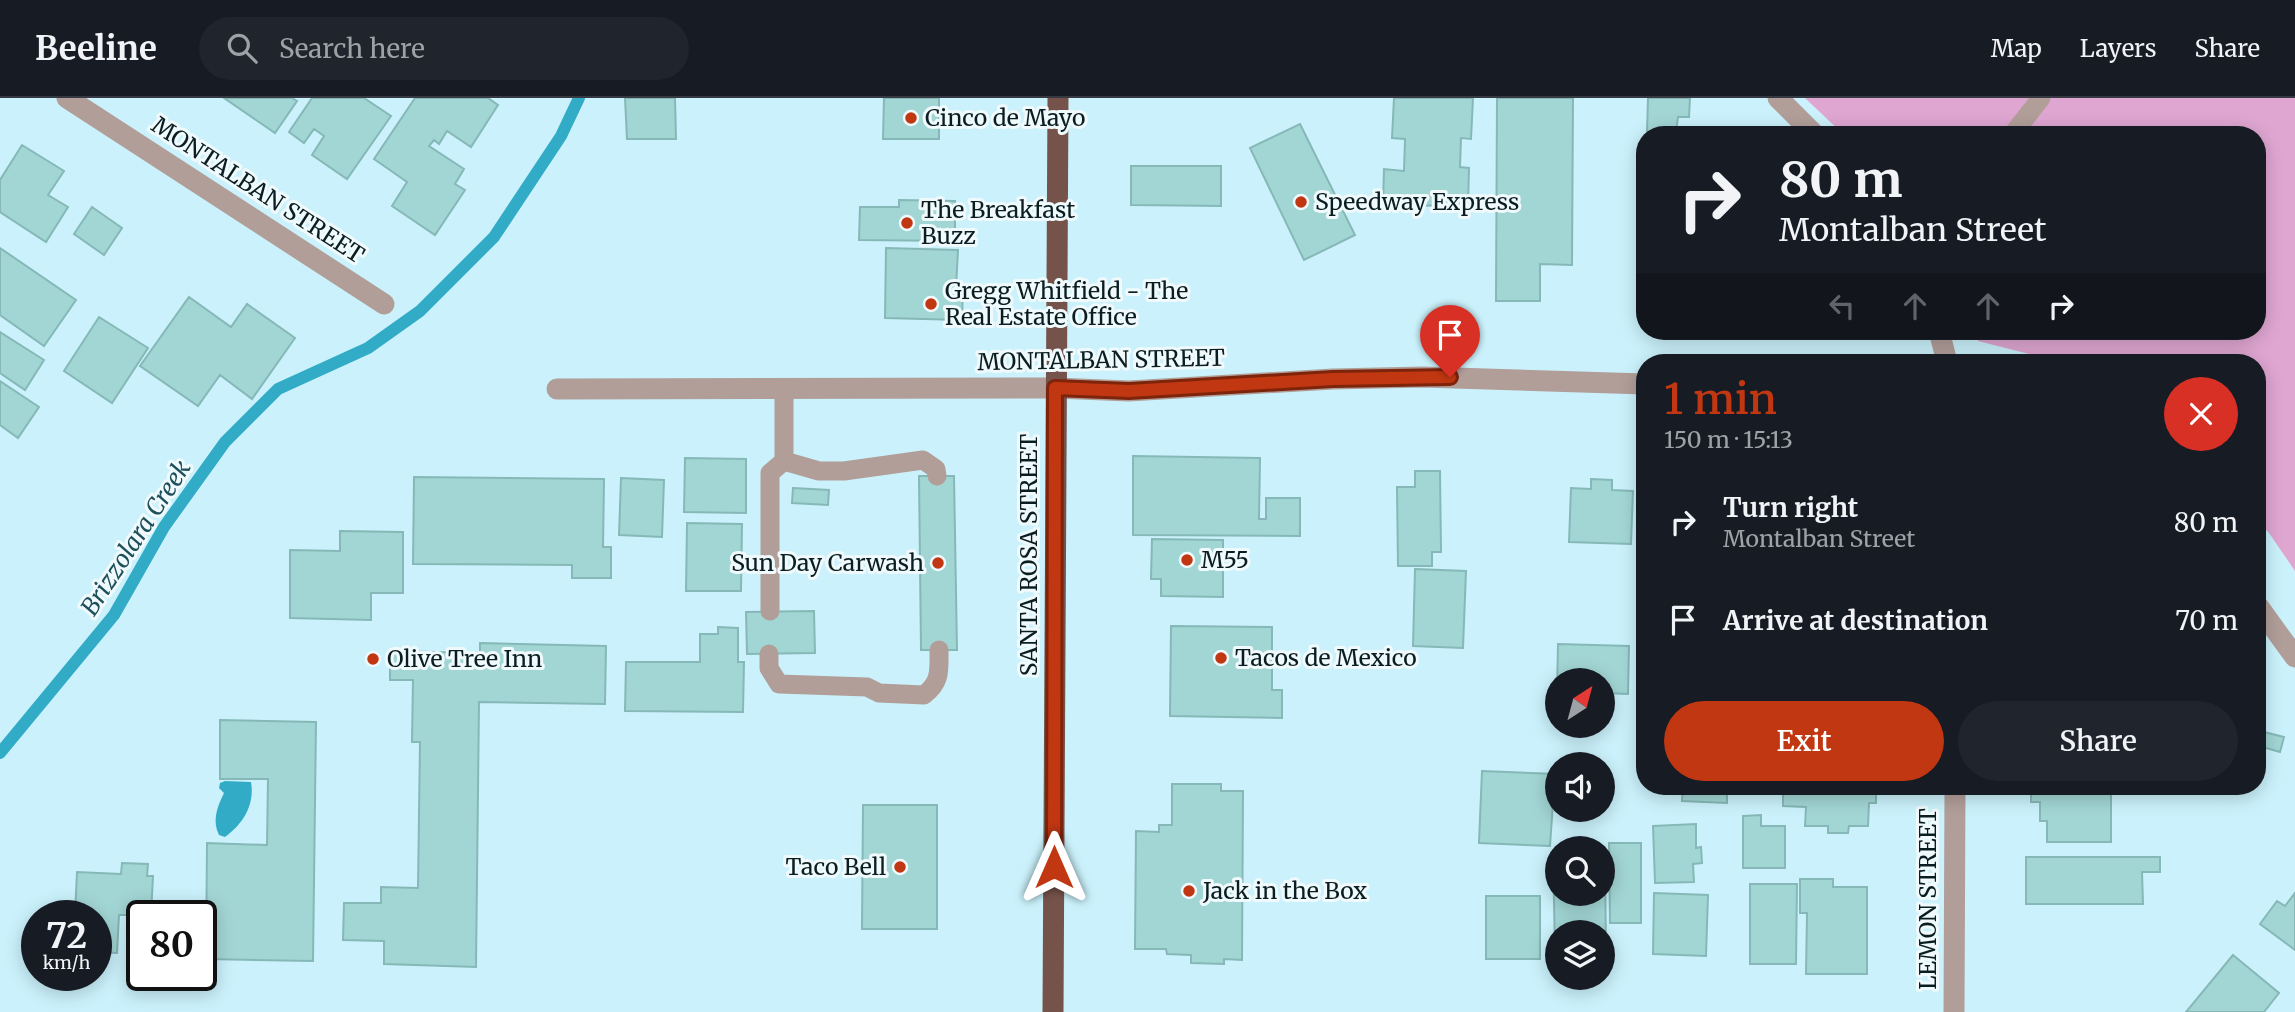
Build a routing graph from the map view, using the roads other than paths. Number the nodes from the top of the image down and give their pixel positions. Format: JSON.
{"nodes":[{"id":1,"x":67,"y":98,"type":"edge"},
{"id":2,"x":1058,"y":98,"type":"edge"},
{"id":3,"x":1778,"y":98,"type":"edge"},
{"id":4,"x":2041,"y":98,"type":"edge"},
{"id":5,"x":1806,"y":126,"type":"edge"},
{"id":6,"x":2019,"y":126,"type":"edge"},
{"id":7,"x":384,"y":304,"type":"dead end"},
{"id":8,"x":1636,"y":384,"type":"edge"},
{"id":9,"x":557,"y":388,"type":"dead end"},
{"id":10,"x":1055,"y":388,"type":"junction"},
{"id":11,"x":784,"y":390,"type":"junction"},
{"id":12,"x":784,"y":461,"type":"junction"},
{"id":13,"x":937,"y":476,"type":"dead end"},
{"id":14,"x":770,"y":611,"type":"dead end"},
{"id":15,"x":2266,"y":617,"type":"edge"},
{"id":16,"x":939,"y":650,"type":"dead end"},
{"id":17,"x":769,"y":654,"type":"dead end"},
{"id":18,"x":2295,"y":657,"type":"edge"},
{"id":19,"x":1955,"y":795,"type":"edge"},
{"id":20,"x":1053,"y":1012,"type":"edge"},
{"id":21,"x":1954,"y":1012,"type":"edge"}],
"edges":[{"from":1,"to":7,"type":"street","name":"MONTALBAN STREET"},
{"from":2,"to":10,"type":"highway","name":"SANTA ROSA STREET"},
{"from":3,"to":5,"type":"street"},
{"from":4,"to":6,"type":"lane"},
{"from":8,"to":10,"type":"street","name":"MONTALBAN STREET"},
{"from":9,"to":11,"type":"street","name":"MONTALBAN STREET"},
{"from":10,"to":11,"type":"street","name":"MONTALBAN STREET"},
{"from":10,"to":20,"type":"highway","name":"SANTA ROSA STREET"},
{"from":11,"to":12,"type":"lane"},
{"from":12,"to":13,"type":"lane"},
{"from":12,"to":14,"type":"lane"},
{"from":15,"to":18,"type":"street"},
{"from":16,"to":17,"type":"lane"},
{"from":19,"to":21,"type":"street","name":"LEMON STREET"}]}
